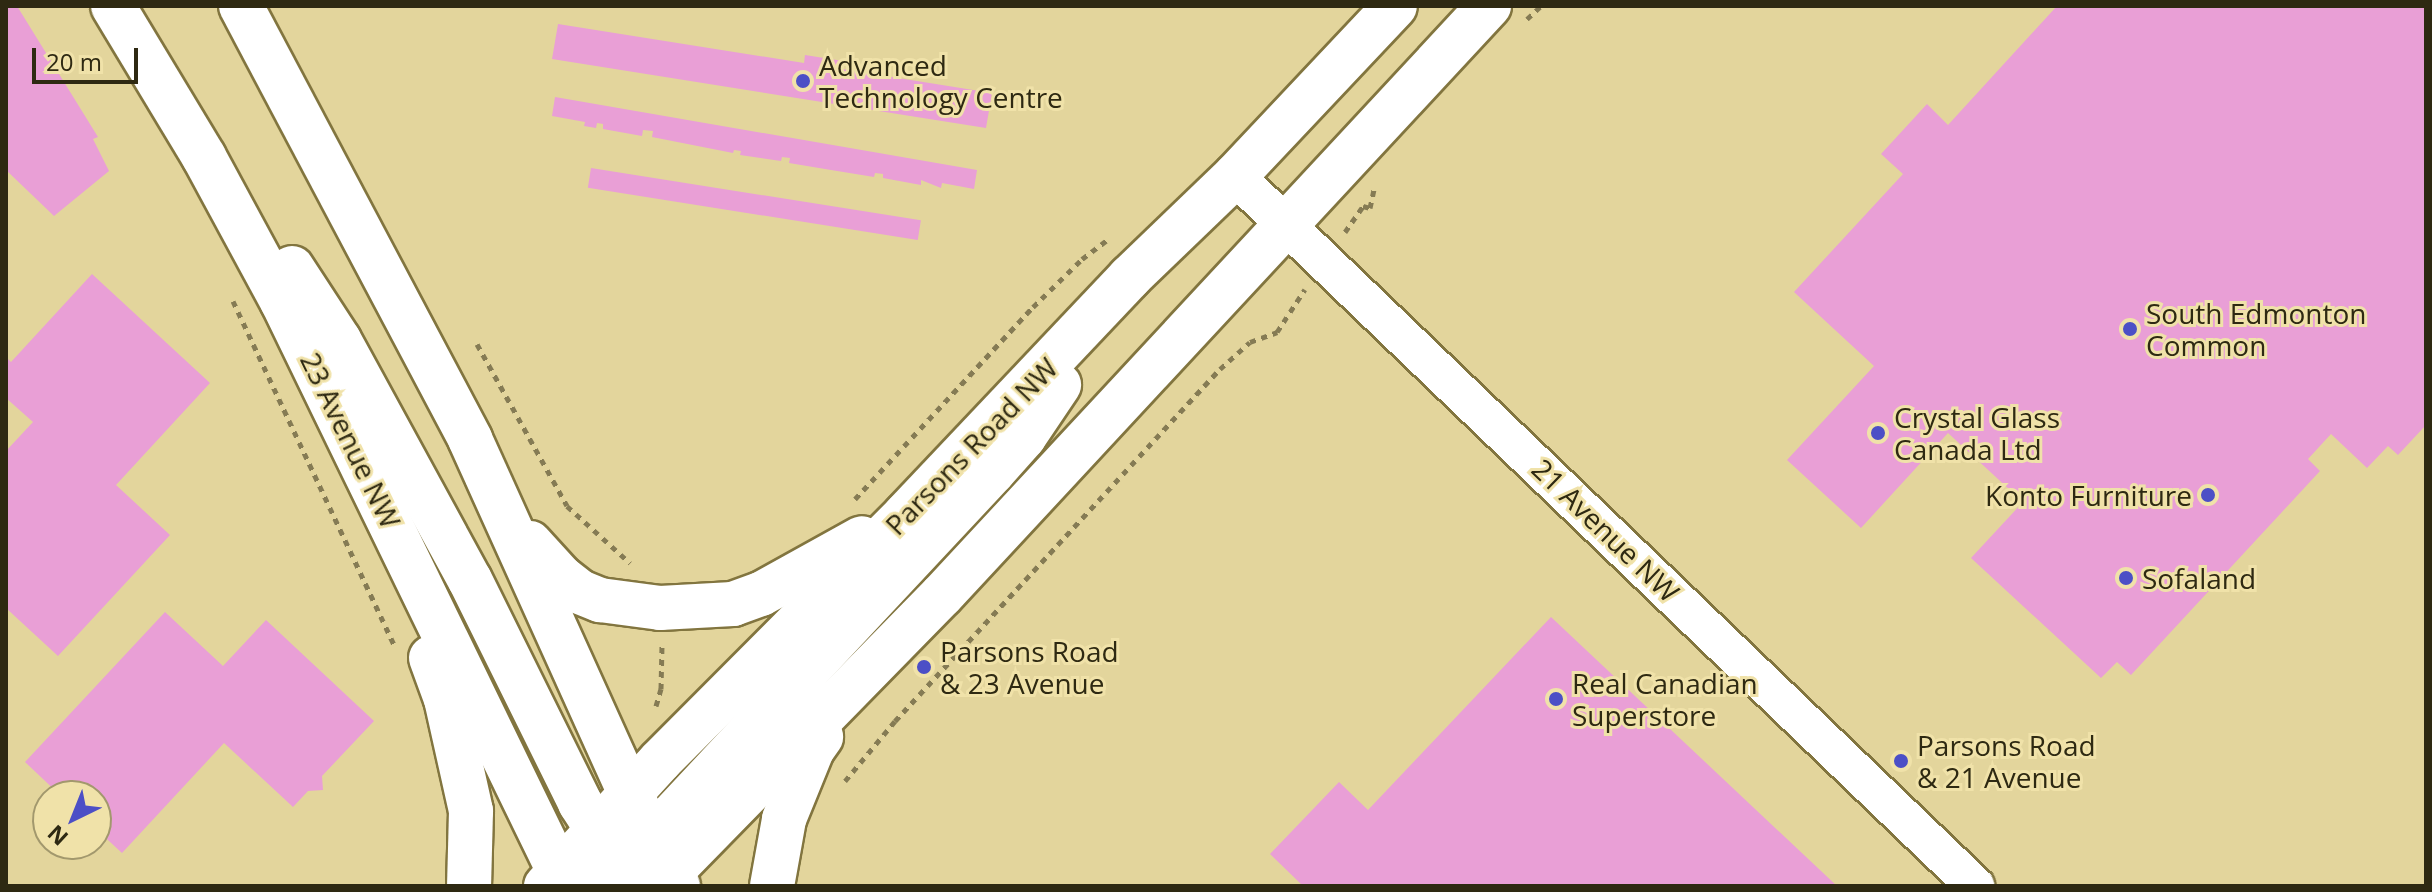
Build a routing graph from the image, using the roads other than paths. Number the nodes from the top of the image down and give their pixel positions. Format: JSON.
{"nodes":[{"id":1,"x":113,"y":6,"type":"edge"},
{"id":2,"x":241,"y":6,"type":"edge"},
{"id":3,"x":1395,"y":6,"type":"edge"},
{"id":4,"x":1489,"y":6,"type":"edge"},
{"id":5,"x":204,"y":157,"type":"junction"},
{"id":6,"x":1235,"y":176,"type":"junction"},
{"id":7,"x":1285,"y":225,"type":"junction"},
{"id":8,"x":1085,"y":329,"type":"junction"},
{"id":9,"x":506,"y":514,"type":"junction"},
{"id":10,"x":906,"y":514,"type":"junction"},
{"id":11,"x":942,"y":595,"type":"junction"},
{"id":12,"x":630,"y":793,"type":"junction"},
{"id":13,"x":614,"y":871,"type":"edge"},
{"id":14,"x":469,"y":886,"type":"edge"},
{"id":15,"x":772,"y":886,"type":"edge"},
{"id":16,"x":1975,"y":886,"type":"edge"}],
"edges":[{"from":1,"to":5,"type":"main road","name":"23 Avenue NW"},
{"from":2,"to":9,"type":"main road"},
{"from":3,"to":6,"type":"main road","name":"Parsons Road NW"},
{"from":4,"to":7,"type":"main road"},
{"from":5,"to":13,"type":"main road","name":"23 Avenue NW"},
{"from":5,"to":13,"type":"main road"},
{"from":5,"to":14,"type":"main road"},
{"from":6,"to":7,"type":"street","name":"21 Avenue NW"},
{"from":6,"to":8,"type":"main road","name":"Parsons Road NW"},
{"from":7,"to":11,"type":"main road"},
{"from":7,"to":16,"type":"street","name":"21 Avenue NW"},
{"from":8,"to":10,"type":"main road","name":"Parsons Road NW"},
{"from":8,"to":13,"type":"main road"},
{"from":9,"to":10,"type":"main road"},
{"from":9,"to":12,"type":"main road"},
{"from":10,"to":12,"type":"main road","name":"Parsons Road NW"},
{"from":11,"to":13,"type":"main road"},
{"from":11,"to":15,"type":"main road"},
{"from":12,"to":13,"type":"main road","name":"Parsons Road NW"}]}
